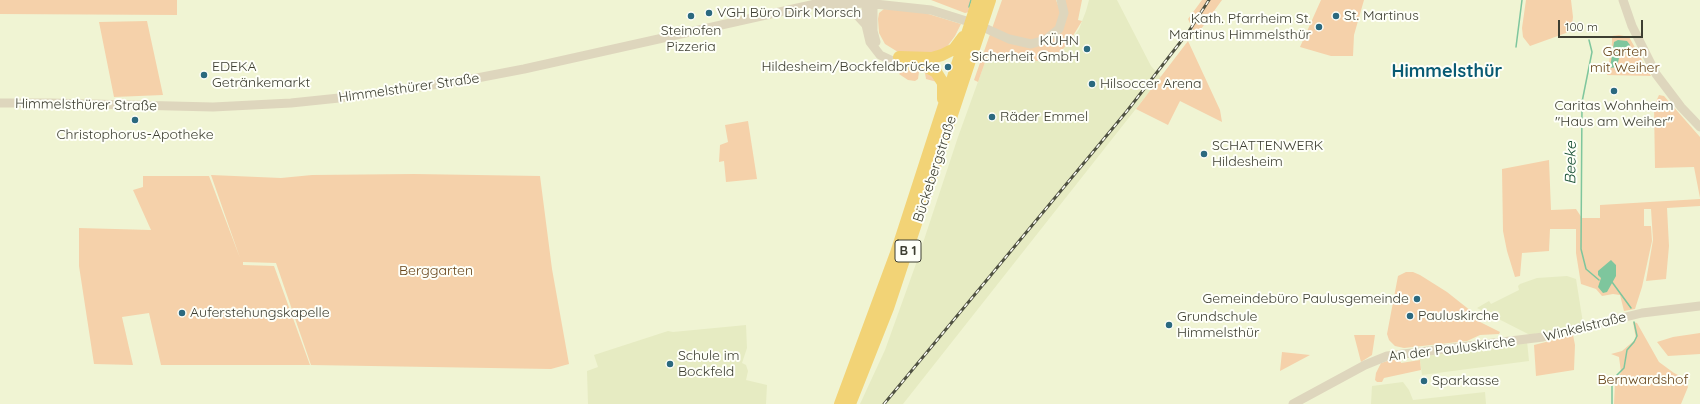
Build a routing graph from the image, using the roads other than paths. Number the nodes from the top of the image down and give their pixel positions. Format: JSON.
{"nodes":[{"id":1,"x":896,"y":0,"type":"edge"},
{"id":2,"x":978,"y":0,"type":"edge"},
{"id":3,"x":1062,"y":0,"type":"edge"},
{"id":4,"x":1623,"y":0,"type":"edge"},
{"id":5,"x":833,"y":2,"type":"edge"},
{"id":6,"x":870,"y":3,"type":"junction"},
{"id":7,"x":990,"y":3,"type":"edge"},
{"id":8,"x":930,"y":10,"type":"junction"},
{"id":9,"x":866,"y":25,"type":"junction"},
{"id":10,"x":969,"y":28,"type":"junction"},
{"id":11,"x":898,"y":60,"type":"junction"},
{"id":12,"x":0,"y":103,"type":"edge"},
{"id":13,"x":943,"y":108,"type":"junction"},
{"id":14,"x":1700,"y":127,"type":"edge"},
{"id":15,"x":1700,"y":306,"type":"edge"},
{"id":16,"x":1528,"y":340,"type":"joint"},
{"id":17,"x":840,"y":404,"type":"edge"},
{"id":18,"x":850,"y":404,"type":"edge"},
{"id":19,"x":1293,"y":404,"type":"edge"}],
"edges":[{"from":1,"to":8,"type":"street","name":"Himmelsthürer Straße"},
{"from":2,"to":10,"type":"highway","name":"Bückebergstraße","number":"B 1"},
{"from":3,"to":8,"type":"street","name":"Himmelsthürer Straße"},
{"from":4,"to":14,"type":"street"},
{"from":5,"to":6,"type":"street","name":"Himmelsthürer Straße"},
{"from":5,"to":9,"type":"street"},
{"from":5,"to":12,"type":"street","name":"Himmelsthürer Straße"},
{"from":6,"to":8,"type":"street","name":"Himmelsthürer Straße"},
{"from":6,"to":9,"type":"street"},
{"from":6,"to":11,"type":"street"},
{"from":7,"to":18,"type":"highway","name":"Bückebergstraße","number":"B 1"},
{"from":9,"to":11,"type":"street"},
{"from":10,"to":11,"type":"highway"},
{"from":10,"to":13,"type":"highway","name":"Bückebergstraße","number":"B 1"},
{"from":11,"to":13,"type":"highway"},
{"from":13,"to":17,"type":"highway","name":"Bückebergstraße","number":"B 1"},
{"from":15,"to":16,"type":"street","name":"Winkelstraße"},
{"from":16,"to":19,"type":"street","name":"An der Pauluskirche"}]}
